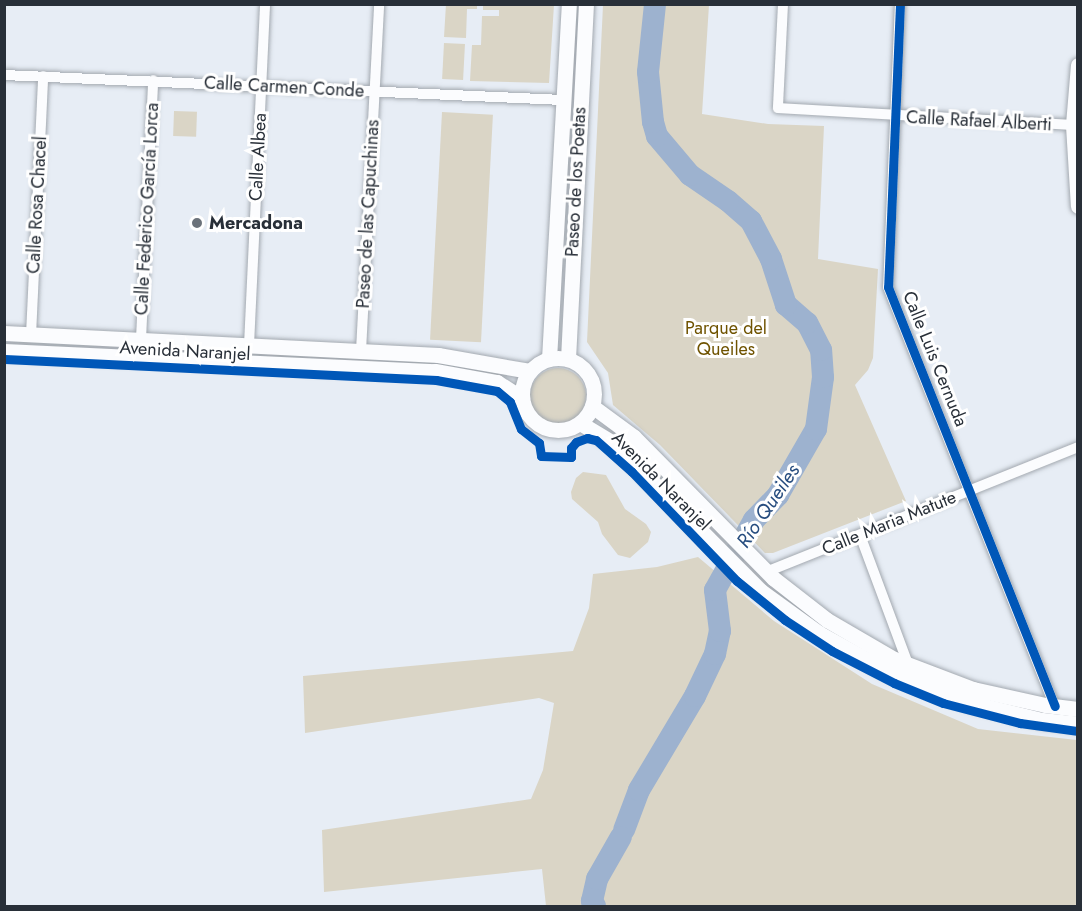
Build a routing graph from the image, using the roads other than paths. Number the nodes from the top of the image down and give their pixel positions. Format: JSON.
{"nodes":[{"id":1,"x":265,"y":4,"type":"edge"},
{"id":2,"x":379,"y":4,"type":"edge"},
{"id":3,"x":569,"y":4,"type":"edge"},
{"id":4,"x":586,"y":4,"type":"edge"},
{"id":5,"x":783,"y":4,"type":"edge"},
{"id":6,"x":900,"y":4,"type":"edge"},
{"id":7,"x":1077,"y":65,"type":"edge"},
{"id":8,"x":4,"y":75,"type":"edge"},
{"id":9,"x":43,"y":76,"type":"junction"},
{"id":10,"x":153,"y":80,"type":"junction"},
{"id":11,"x":262,"y":85,"type":"junction"},
{"id":12,"x":374,"y":92,"type":"junction"},
{"id":13,"x":563,"y":100,"type":"junction"},
{"id":14,"x":894,"y":117,"type":"junction"},
{"id":15,"x":1073,"y":125,"type":"junction"},
{"id":16,"x":1077,"y":206,"type":"edge"},
{"id":17,"x":4,"y":333,"type":"edge"},
{"id":18,"x":31,"y":334,"type":"junction"},
{"id":19,"x":141,"y":339,"type":"junction"},
{"id":20,"x":249,"y":345,"type":"junction"},
{"id":21,"x":4,"y":351,"type":"edge"},
{"id":22,"x":361,"y":351,"type":"junction"},
{"id":23,"x":549,"y":359,"type":"junction"},
{"id":24,"x":568,"y":359,"type":"junction"},
{"id":25,"x":530,"y":371,"type":"junction"},
{"id":26,"x":522,"y":398,"type":"junction"},
{"id":27,"x":592,"y":406,"type":"junction"},
{"id":28,"x":580,"y":423,"type":"junction"},
{"id":29,"x":1077,"y":447,"type":"edge"},
{"id":30,"x":971,"y":491,"type":"junction"},
{"id":31,"x":860,"y":535,"type":"junction"},
{"id":32,"x":766,"y":572,"type":"junction"},
{"id":33,"x":908,"y":664,"type":"junction"},
{"id":34,"x":1055,"y":706,"type":"junction"},
{"id":35,"x":1077,"y":709,"type":"edge"},
{"id":36,"x":1077,"y":724,"type":"edge"}],
"edges":[{"from":1,"to":11,"type":"street","name":"Calle Albea"},
{"from":2,"to":12,"type":"street","name":"Paseo de las Capuchinas"},
{"from":3,"to":13,"type":"street","name":"Paseo de los Poetas"},
{"from":4,"to":24,"type":"street","name":"Paseo de los Poetas"},
{"from":5,"to":14,"type":"street","name":"Calle Rafael Alberti"},
{"from":6,"to":14,"type":"street","name":"Calle Luis Cernuda"},
{"from":7,"to":15,"type":"street"},
{"from":8,"to":9,"type":"street","name":"Calle Carmen Conde"},
{"from":9,"to":10,"type":"street","name":"Calle Carmen Conde"},
{"from":9,"to":18,"type":"street","name":"Calle Rosa Chacel"},
{"from":10,"to":11,"type":"street","name":"Calle Carmen Conde"},
{"from":10,"to":19,"type":"street","name":"Calle Federico García Lorca"},
{"from":11,"to":12,"type":"street","name":"Calle Carmen Conde"},
{"from":11,"to":20,"type":"street","name":"Calle Albea"},
{"from":12,"to":13,"type":"street","name":"Calle Carmen Conde"},
{"from":12,"to":22,"type":"street","name":"Paseo de las Capuchinas"},
{"from":13,"to":23,"type":"street","name":"Paseo de los Poetas"},
{"from":14,"to":15,"type":"street","name":"Calle Rafael Alberti"},
{"from":14,"to":30,"type":"street","name":"Calle Luis Cernuda"},
{"from":15,"to":16,"type":"street"},
{"from":17,"to":18,"type":"street","name":"Avenida Naranjel"},
{"from":18,"to":19,"type":"street","name":"Avenida Naranjel"},
{"from":19,"to":20,"type":"street","name":"Avenida Naranjel"},
{"from":20,"to":22,"type":"street","name":"Avenida Naranjel"},
{"from":21,"to":26,"type":"street","name":"Avenida Naranjel"},
{"from":22,"to":25,"type":"street","name":"Avenida Naranjel"},
{"from":23,"to":24,"type":"street"},
{"from":23,"to":25,"type":"street"},
{"from":24,"to":27,"type":"street"},
{"from":25,"to":26,"type":"street"},
{"from":26,"to":28,"type":"street"},
{"from":27,"to":28,"type":"street"},
{"from":27,"to":32,"type":"street","name":"Avenida Naranjel"},
{"from":28,"to":36,"type":"street","name":"Avenida Naranjel"},
{"from":29,"to":30,"type":"street","name":"Calle Maria Matute"},
{"from":30,"to":31,"type":"street","name":"Calle Maria Matute"},
{"from":30,"to":34,"type":"street","name":"Calle Luis Cernuda"},
{"from":31,"to":32,"type":"street","name":"Calle Maria Matute"},
{"from":31,"to":33,"type":"street"},
{"from":32,"to":33,"type":"street","name":"Avenida Naranjel"},
{"from":33,"to":34,"type":"street","name":"Avenida Naranjel"},
{"from":34,"to":35,"type":"street","name":"Avenida Naranjel"}]}
